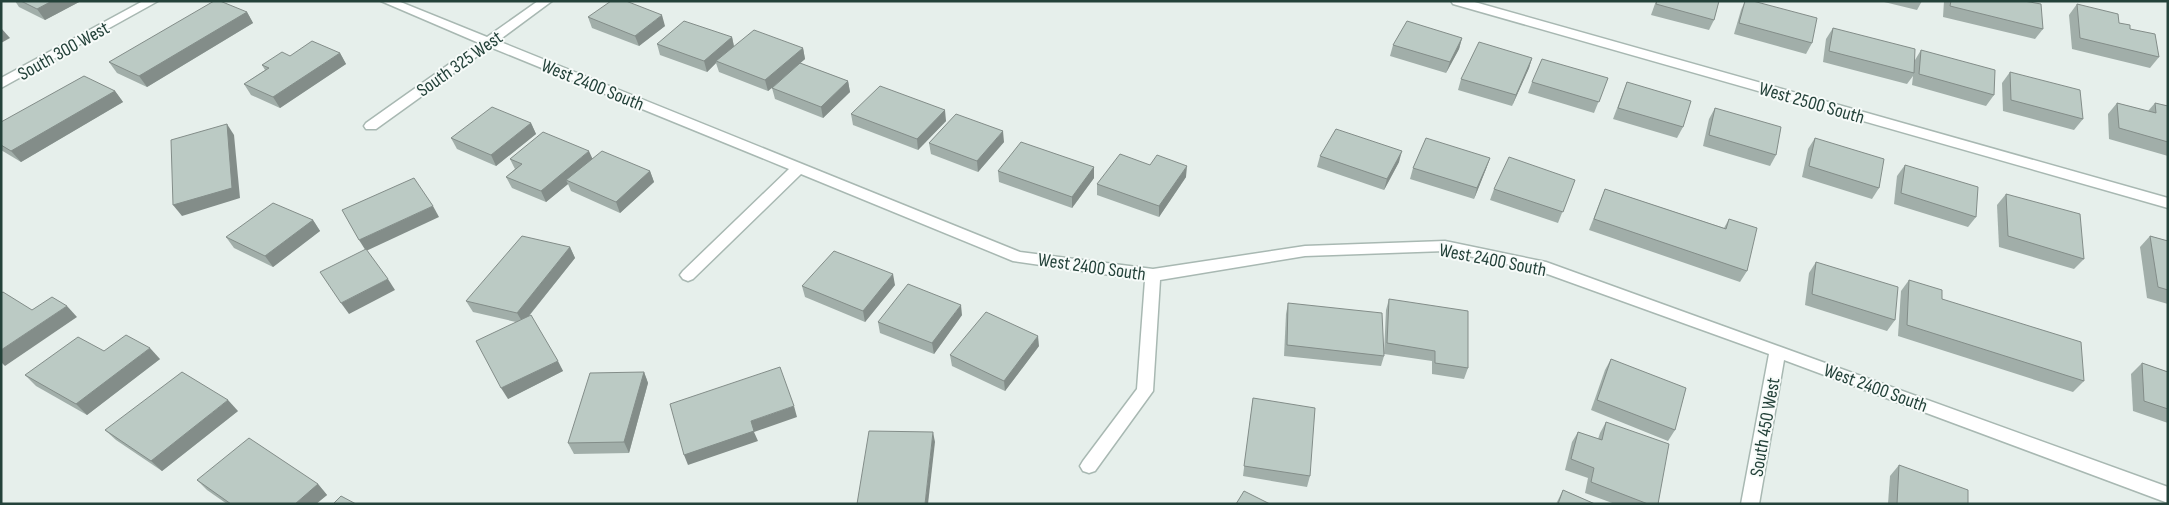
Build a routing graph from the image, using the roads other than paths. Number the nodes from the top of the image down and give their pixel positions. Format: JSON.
{"nodes":[{"id":1,"x":152,"y":1,"type":"edge"},
{"id":2,"x":386,"y":1,"type":"edge"},
{"id":3,"x":546,"y":1,"type":"edge"},
{"id":4,"x":1457,"y":1,"type":"edge"},
{"id":5,"x":488,"y":43,"type":"junction"},
{"id":6,"x":1,"y":84,"type":"edge"},
{"id":7,"x":371,"y":126,"type":"dead end"},
{"id":8,"x":799,"y":168,"type":"junction"},
{"id":9,"x":2168,"y":204,"type":"edge"},
{"id":10,"x":688,"y":275,"type":"dead end"},
{"id":11,"x":1153,"y":275,"type":"junction"},
{"id":12,"x":1778,"y":351,"type":"junction"},
{"id":13,"x":1089,"y":466,"type":"dead end"},
{"id":14,"x":2168,"y":495,"type":"edge"},
{"id":15,"x":1750,"y":504,"type":"edge"}],
"edges":[{"from":1,"to":6,"type":"street","name":"South 300 West"},
{"from":2,"to":5,"type":"street","name":"West 2400 South"},
{"from":3,"to":5,"type":"street","name":"South 325 West"},
{"from":4,"to":9,"type":"street","name":"West 2500 South"},
{"from":5,"to":7,"type":"street","name":"South 325 West"},
{"from":5,"to":8,"type":"street","name":"West 2400 South"},
{"from":8,"to":10,"type":"street"},
{"from":8,"to":11,"type":"street","name":"West 2400 South"},
{"from":11,"to":12,"type":"street","name":"West 2400 South"},
{"from":11,"to":13,"type":"street"},
{"from":12,"to":14,"type":"street","name":"West 2400 South"},
{"from":12,"to":15,"type":"street","name":"South 450 West"}]}
